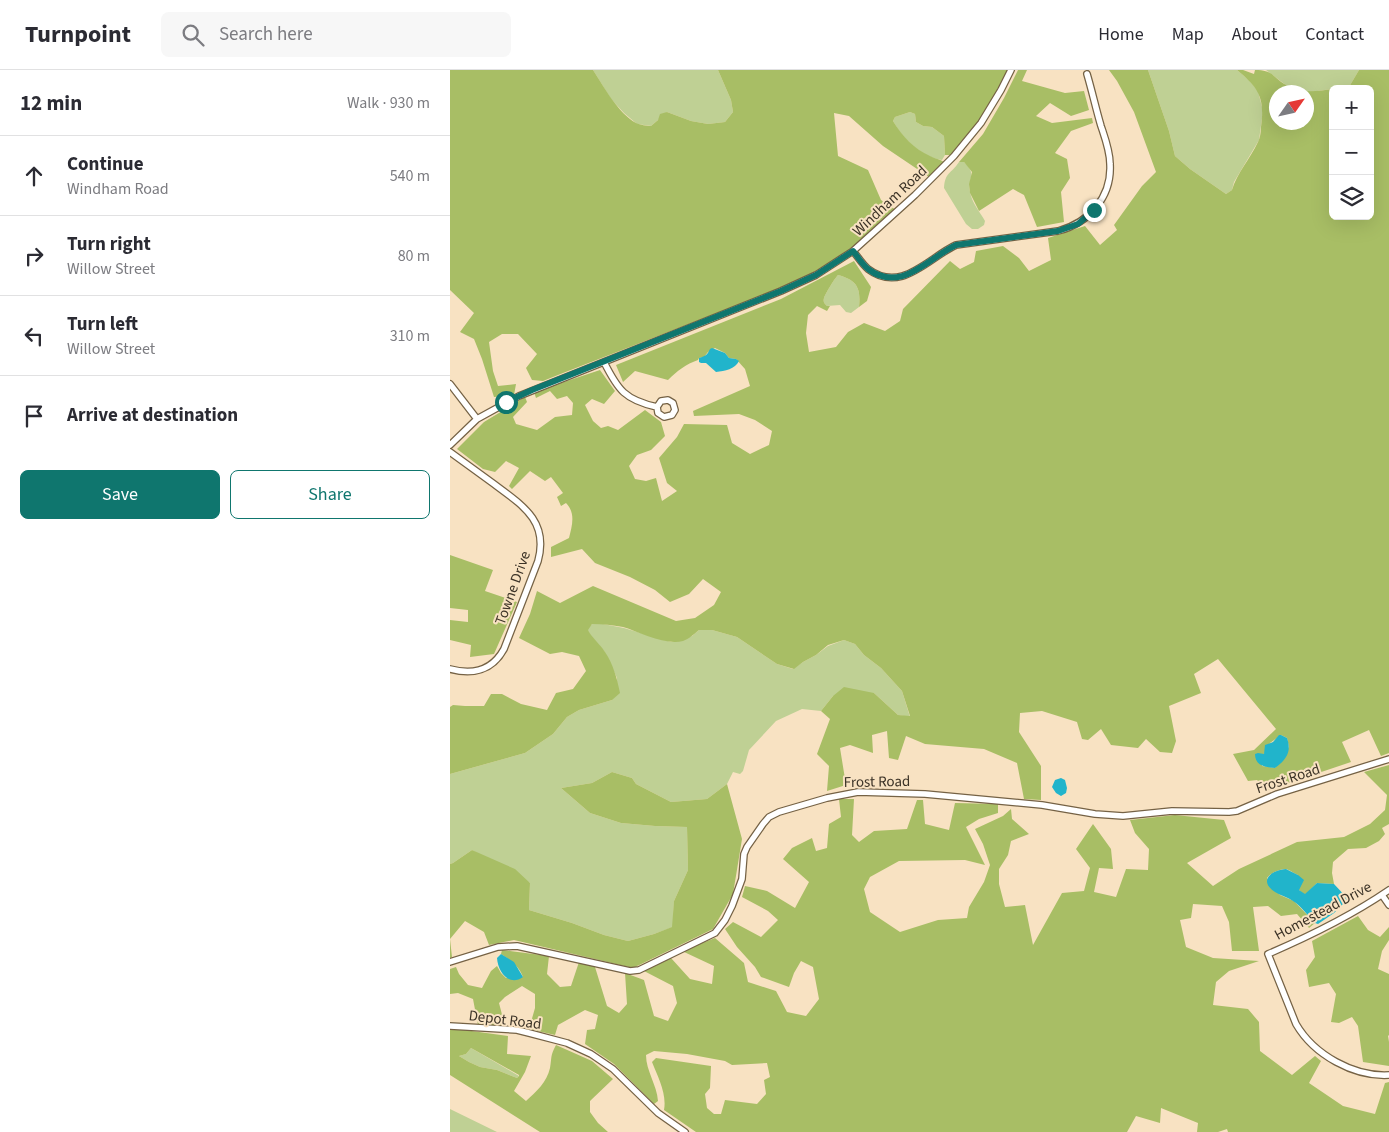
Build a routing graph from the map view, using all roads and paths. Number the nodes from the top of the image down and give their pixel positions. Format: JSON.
{"nodes":[{"id":1,"x":1011,"y":70,"type":"edge"},
{"id":2,"x":1087,"y":74,"type":"dead end"},
{"id":3,"x":853,"y":251,"type":"junction"},
{"id":4,"x":604,"y":362,"type":"junction"},
{"id":5,"x":450,"y":384,"type":"edge"},
{"id":6,"x":657,"y":407,"type":"dead end"},
{"id":7,"x":477,"y":419,"type":"junction"},
{"id":8,"x":450,"y":445,"type":"edge"},
{"id":9,"x":450,"y":452,"type":"edge"},
{"id":10,"x":450,"y":669,"type":"edge"},
{"id":11,"x":1389,"y":759,"type":"edge"},
{"id":12,"x":1389,"y":890,"type":"edge"},
{"id":13,"x":1382,"y":895,"type":"junction"},
{"id":14,"x":1389,"y":906,"type":"edge"},
{"id":15,"x":450,"y":962,"type":"edge"},
{"id":16,"x":450,"y":1026,"type":"edge"},
{"id":17,"x":1389,"y":1075,"type":"edge"},
{"id":18,"x":685,"y":1132,"type":"edge"}],
"edges":[{"from":1,"to":3,"type":"street","name":"Windham Road"},
{"from":2,"to":3,"type":"street"},
{"from":3,"to":4,"type":"street","name":"Windham Road"},
{"from":4,"to":6,"type":"street"},
{"from":4,"to":7,"type":"street","name":"Windham Road"},
{"from":5,"to":7,"type":"street"},
{"from":7,"to":8,"type":"street","name":"Windham Road"},
{"from":9,"to":10,"type":"street","name":"Towne Drive"},
{"from":11,"to":15,"type":"street","name":"Frost Road"},
{"from":12,"to":13,"type":"street","name":"Homestead Drive"},
{"from":13,"to":14,"type":"street"},
{"from":13,"to":17,"type":"street","name":"Homestead Drive"},
{"from":16,"to":18,"type":"street","name":"Depot Road"}]}
